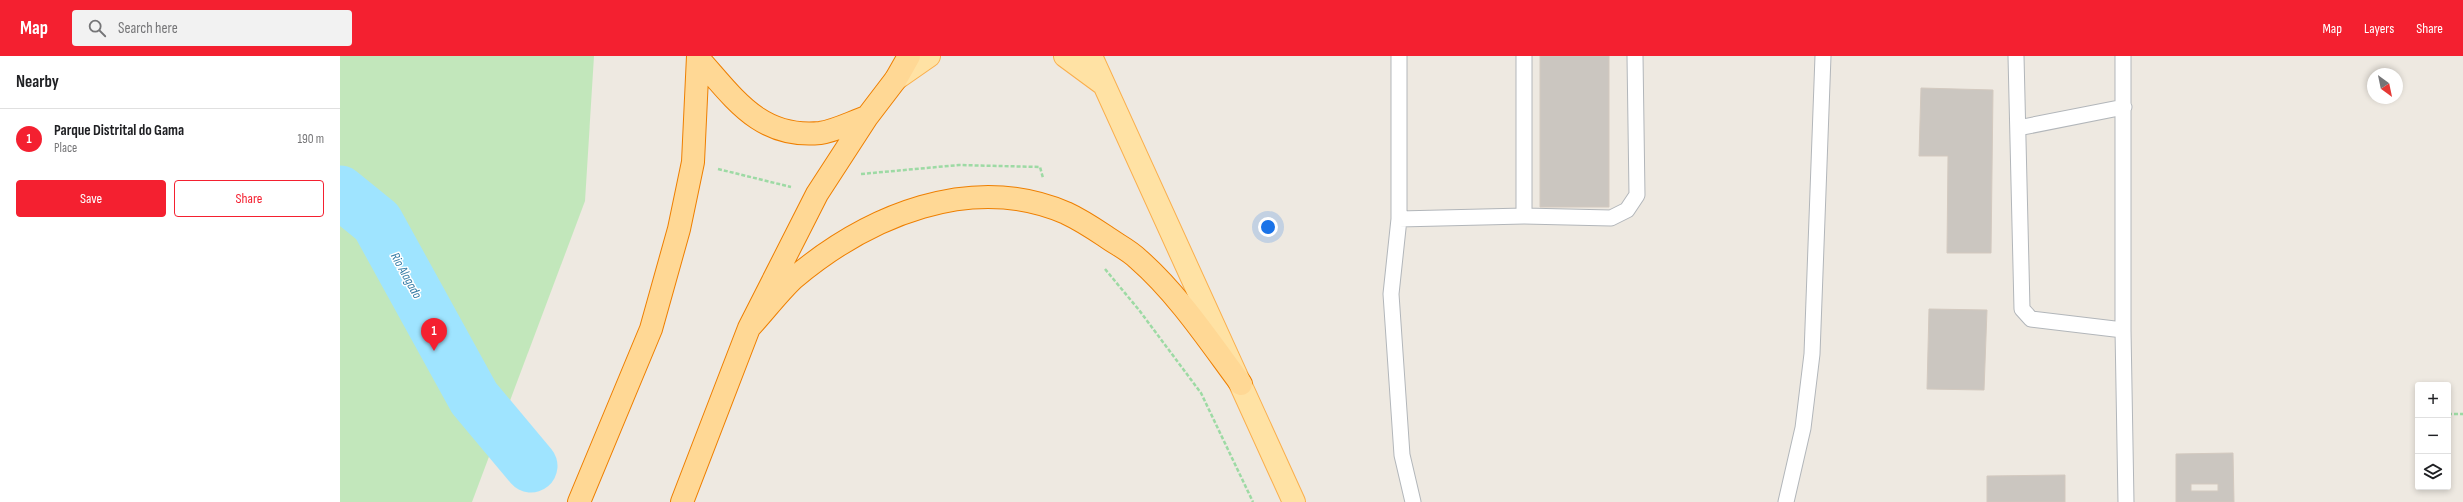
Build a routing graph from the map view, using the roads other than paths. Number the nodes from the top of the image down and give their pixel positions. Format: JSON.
{"nodes":[{"id":1,"x":909,"y":56,"type":"edge"},
{"id":2,"x":929,"y":56,"type":"edge"},
{"id":3,"x":1065,"y":56,"type":"edge"},
{"id":4,"x":1091,"y":56,"type":"edge"},
{"id":5,"x":1399,"y":56,"type":"edge"},
{"id":6,"x":1524,"y":56,"type":"edge"},
{"id":7,"x":1635,"y":56,"type":"edge"},
{"id":8,"x":1823,"y":56,"type":"edge"},
{"id":9,"x":2014,"y":56,"type":"edge"},
{"id":10,"x":2124,"y":56,"type":"edge"},
{"id":11,"x":698,"y":57,"type":"edge"},
{"id":12,"x":896,"y":80,"type":"junction"},
{"id":13,"x":1104,"y":85,"type":"junction"},
{"id":14,"x":2124,"y":107,"type":"junction"},
{"id":15,"x":867,"y":117,"type":"junction"},
{"id":16,"x":2018,"y":128,"type":"junction"},
{"id":17,"x":1524,"y":216,"type":"junction"},
{"id":18,"x":1399,"y":219,"type":"junction"},
{"id":19,"x":749,"y":328,"type":"junction"},
{"id":20,"x":2123,"y":330,"type":"junction"},
{"id":21,"x":1241,"y":384,"type":"junction"},
{"id":22,"x":579,"y":502,"type":"edge"},
{"id":23,"x":682,"y":502,"type":"edge"},
{"id":24,"x":1294,"y":502,"type":"edge"},
{"id":25,"x":1413,"y":502,"type":"edge"},
{"id":26,"x":1786,"y":502,"type":"edge"},
{"id":27,"x":2126,"y":502,"type":"edge"}],
"edges":[{"from":1,"to":12,"type":"highway"},
{"from":2,"to":12,"type":"main road"},
{"from":3,"to":13,"type":"main road"},
{"from":4,"to":13,"type":"main road"},
{"from":5,"to":18,"type":"lane"},
{"from":6,"to":17,"type":"lane"},
{"from":7,"to":17,"type":"lane"},
{"from":8,"to":26,"type":"lane"},
{"from":9,"to":16,"type":"lane"},
{"from":10,"to":14,"type":"lane"},
{"from":11,"to":15,"type":"highway"},
{"from":11,"to":22,"type":"highway"},
{"from":12,"to":15,"type":"highway"},
{"from":13,"to":21,"type":"main road"},
{"from":14,"to":16,"type":"lane"},
{"from":14,"to":20,"type":"lane"},
{"from":15,"to":19,"type":"highway"},
{"from":16,"to":20,"type":"lane"},
{"from":17,"to":18,"type":"lane"},
{"from":18,"to":25,"type":"lane"},
{"from":19,"to":21,"type":"highway"},
{"from":19,"to":23,"type":"highway"},
{"from":20,"to":27,"type":"lane"},
{"from":21,"to":24,"type":"main road"}]}
